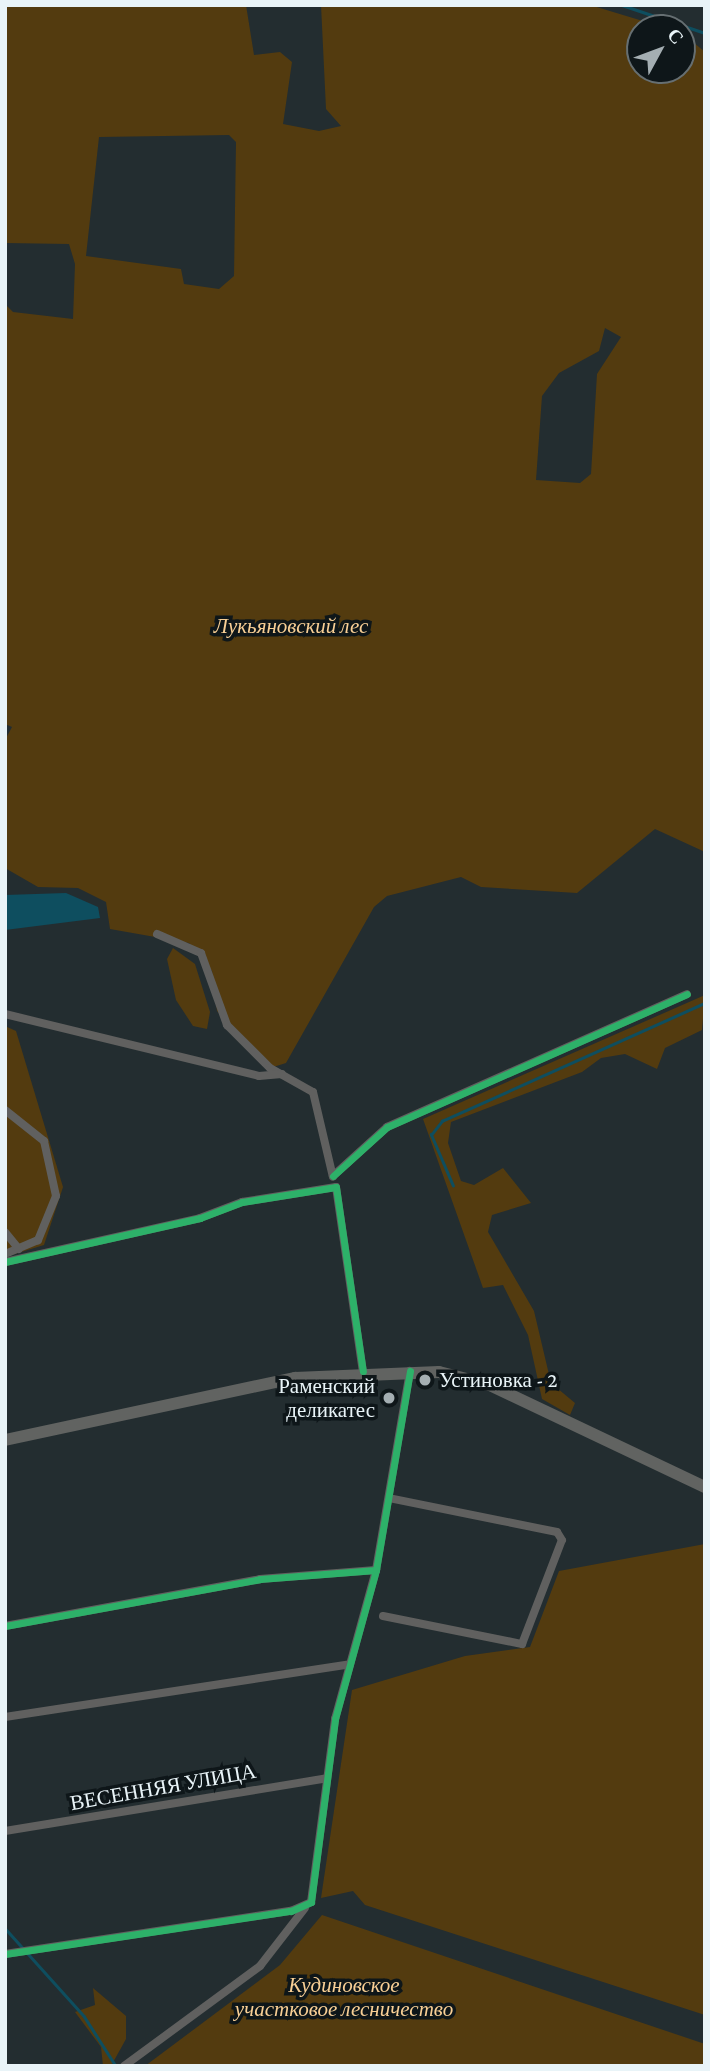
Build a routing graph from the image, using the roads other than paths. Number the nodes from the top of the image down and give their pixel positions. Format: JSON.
{"nodes":[{"id":1,"x":158,"y":934,"type":"dead end"},
{"id":2,"x":687,"y":993,"type":"dead end"},
{"id":3,"x":5,"y":1014,"type":"edge"},
{"id":4,"x":282,"y":1074,"type":"junction"},
{"id":5,"x":5,"y":1110,"type":"edge"},
{"id":6,"x":333,"y":1176,"type":"junction"},
{"id":7,"x":336,"y":1187,"type":"junction"},
{"id":8,"x":5,"y":1232,"type":"edge"},
{"id":9,"x":19,"y":1250,"type":"junction"},
{"id":10,"x":5,"y":1254,"type":"edge"},
{"id":11,"x":5,"y":1262,"type":"edge"},
{"id":12,"x":363,"y":1371,"type":"junction"},
{"id":13,"x":410,"y":1371,"type":"junction"},
{"id":14,"x":5,"y":1440,"type":"edge"},
{"id":15,"x":705,"y":1488,"type":"edge"},
{"id":16,"x":389,"y":1498,"type":"junction"},
{"id":17,"x":376,"y":1570,"type":"junction"},
{"id":18,"x":383,"y":1616,"type":"dead end"},
{"id":19,"x":5,"y":1626,"type":"edge"},
{"id":20,"x":350,"y":1664,"type":"junction"},
{"id":21,"x":5,"y":1717,"type":"edge"},
{"id":22,"x":327,"y":1778,"type":"junction"},
{"id":23,"x":5,"y":1831,"type":"edge"},
{"id":24,"x":305,"y":1908,"type":"junction"},
{"id":25,"x":5,"y":1954,"type":"edge"},
{"id":26,"x":124,"y":2066,"type":"edge"}],
"edges":[{"from":1,"to":4,"type":"street"},
{"from":2,"to":6,"type":"street"},
{"from":3,"to":4,"type":"street"},
{"from":4,"to":6,"type":"street"},
{"from":5,"to":9,"type":"street"},
{"from":6,"to":7,"type":"street"},
{"from":7,"to":11,"type":"street"},
{"from":7,"to":12,"type":"street"},
{"from":8,"to":9,"type":"street"},
{"from":9,"to":10,"type":"street"},
{"from":12,"to":13,"type":"main road"},
{"from":12,"to":14,"type":"main road"},
{"from":13,"to":15,"type":"main road"},
{"from":13,"to":16,"type":"street"},
{"from":16,"to":17,"type":"street"},
{"from":16,"to":18,"type":"street"},
{"from":17,"to":19,"type":"street"},
{"from":17,"to":20,"type":"street"},
{"from":20,"to":21,"type":"street"},
{"from":20,"to":22,"type":"street"},
{"from":22,"to":23,"type":"street","name":"ВЕСЕННЯЯ УЛИЦА"},
{"from":22,"to":24,"type":"street"},
{"from":24,"to":25,"type":"street"},
{"from":24,"to":26,"type":"street"}]}
